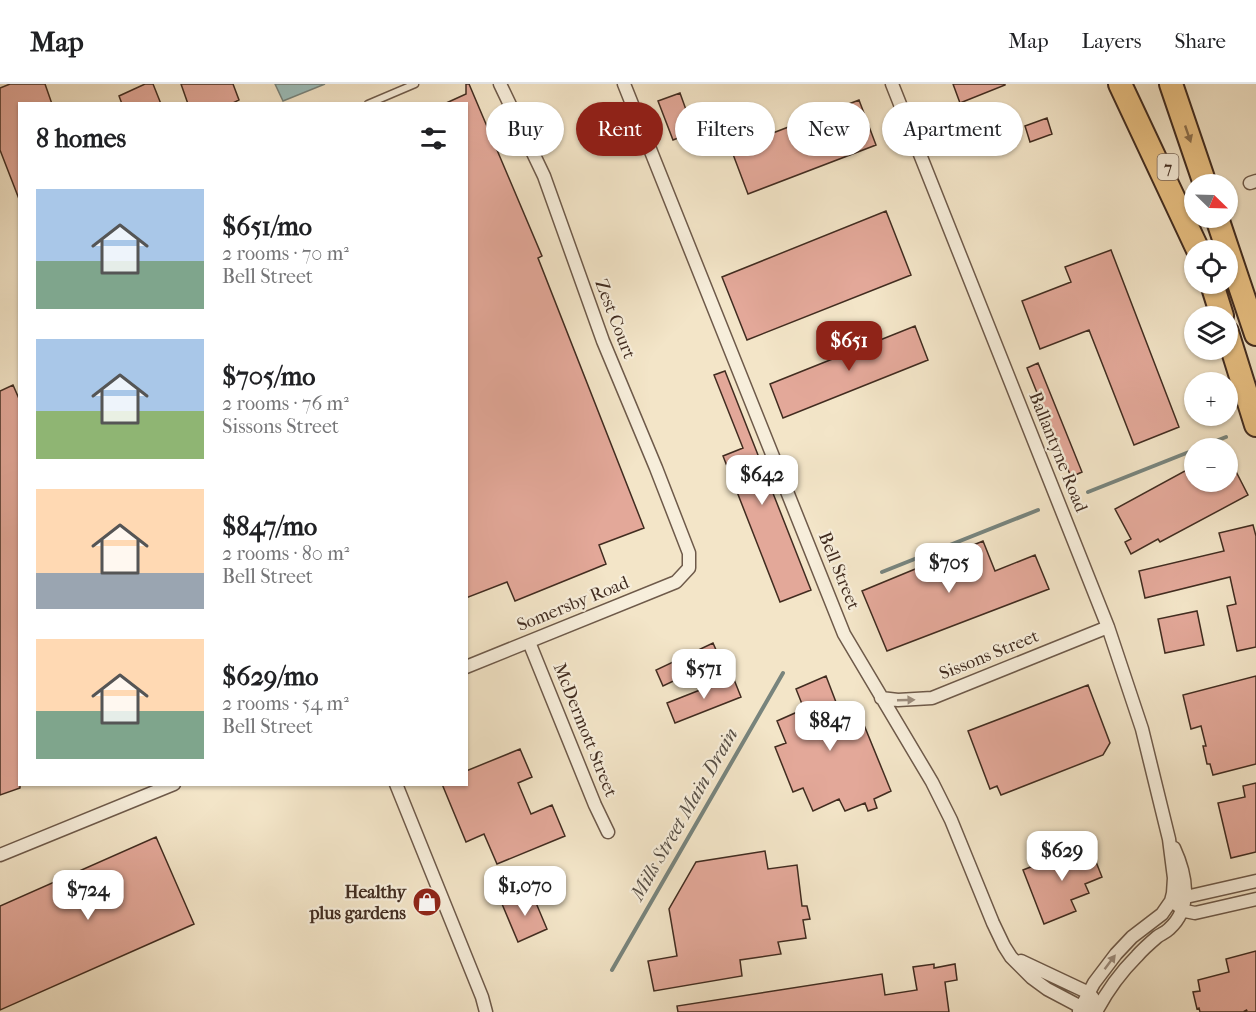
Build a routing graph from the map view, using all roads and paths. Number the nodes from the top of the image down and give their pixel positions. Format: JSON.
{"nodes":[{"id":1,"x":415,"y":84,"type":"edge"},
{"id":2,"x":500,"y":84,"type":"edge"},
{"id":3,"x":624,"y":84,"type":"edge"},
{"id":4,"x":892,"y":84,"type":"edge"},
{"id":5,"x":1120,"y":84,"type":"edge"},
{"id":6,"x":1137,"y":84,"type":"edge"},
{"id":7,"x":1171,"y":84,"type":"edge"},
{"id":8,"x":373,"y":102,"type":"edge"},
{"id":9,"x":1202,"y":174,"type":"edge"},
{"id":10,"x":1220,"y":228,"type":"edge"},
{"id":11,"x":1194,"y":240,"type":"edge"},
{"id":12,"x":1195,"y":240,"type":"edge"},
{"id":13,"x":1256,"y":334,"type":"edge"},
{"id":14,"x":1236,"y":360,"type":"edge"},
{"id":15,"x":1256,"y":425,"type":"edge"},
{"id":16,"x":689,"y":568,"type":"joint"},
{"id":17,"x":1108,"y":627,"type":"junction"},
{"id":18,"x":529,"y":642,"type":"junction"},
{"id":19,"x":468,"y":666,"type":"edge"},
{"id":20,"x":881,"y":698,"type":"junction"},
{"id":21,"x":169,"y":786,"type":"edge"},
{"id":22,"x":397,"y":786,"type":"edge"},
{"id":23,"x":608,"y":832,"type":"dead end"},
{"id":24,"x":1169,"y":839,"type":"junction"},
{"id":25,"x":0,"y":855,"type":"edge"},
{"id":26,"x":1185,"y":881,"type":"junction"},
{"id":27,"x":1256,"y":881,"type":"edge"},
{"id":28,"x":1206,"y":893,"type":"junction"},
{"id":29,"x":1185,"y":896,"type":"junction"},
{"id":30,"x":1256,"y":899,"type":"edge"},
{"id":31,"x":1171,"y":901,"type":"junction"},
{"id":32,"x":1182,"y":909,"type":"junction"},
{"id":33,"x":1195,"y":913,"type":"junction"},
{"id":34,"x":1174,"y":924,"type":"junction"},
{"id":35,"x":1011,"y":957,"type":"junction"},
{"id":36,"x":1089,"y":993,"type":"junction"},
{"id":37,"x":1080,"y":1009,"type":"edge"},
{"id":38,"x":1097,"y":1009,"type":"edge"},
{"id":39,"x":486,"y":1012,"type":"edge"}],
"edges":[{"from":1,"to":8,"type":"lane"},
{"from":2,"to":16,"type":"street","name":"Zest Court"},
{"from":3,"to":20,"type":"street","name":"Bell Street"},
{"from":4,"to":17,"type":"street","name":"Ballantyne Road"},
{"from":5,"to":11,"type":"highway"},
{"from":6,"to":12,"type":"highway","number":"7"},
{"from":7,"to":9,"type":"highway","number":"7","one_way":true},
{"from":10,"to":13,"type":"highway"},
{"from":14,"to":15,"type":"highway"},
{"from":16,"to":18,"type":"street","name":"Somersby Road"},
{"from":20,"to":17,"type":"street","name":"Sissons Street","one_way":true},
{"from":17,"to":24,"type":"street","name":"Ballantyne Road"},
{"from":18,"to":19,"type":"street","name":"Somersby Road"},
{"from":18,"to":23,"type":"street","name":"McDermott Street"},
{"from":20,"to":35,"type":"street","name":"Bell Street"},
{"from":21,"to":25,"type":"street"},
{"from":22,"to":39,"type":"street"},
{"from":24,"to":26,"type":"street","name":"Ballantyne Road"},
{"from":24,"to":31,"type":"street","name":"Ballantyne Road"},
{"from":26,"to":28,"type":"street"},
{"from":26,"to":29,"type":"street","name":"Ballantyne Road"},
{"from":27,"to":28,"type":"street"},
{"from":28,"to":29,"type":"street"},
{"from":29,"to":31,"type":"street"},
{"from":29,"to":32,"type":"street","name":"Ballantyne Road"},
{"from":30,"to":33,"type":"street"},
{"from":31,"to":32,"type":"street"},
{"from":36,"to":31,"type":"street","one_way":true},
{"from":32,"to":33,"type":"street"},
{"from":32,"to":34,"type":"street","name":"Ballantyne Road"},
{"from":33,"to":34,"type":"street"},
{"from":34,"to":38,"type":"street"},
{"from":35,"to":36,"type":"street"},
{"from":35,"to":37,"type":"street","name":"Bell Street"},
{"from":36,"to":37,"type":"street"},
{"from":36,"to":38,"type":"street"},
{"from":37,"to":38,"type":"street"}]}
